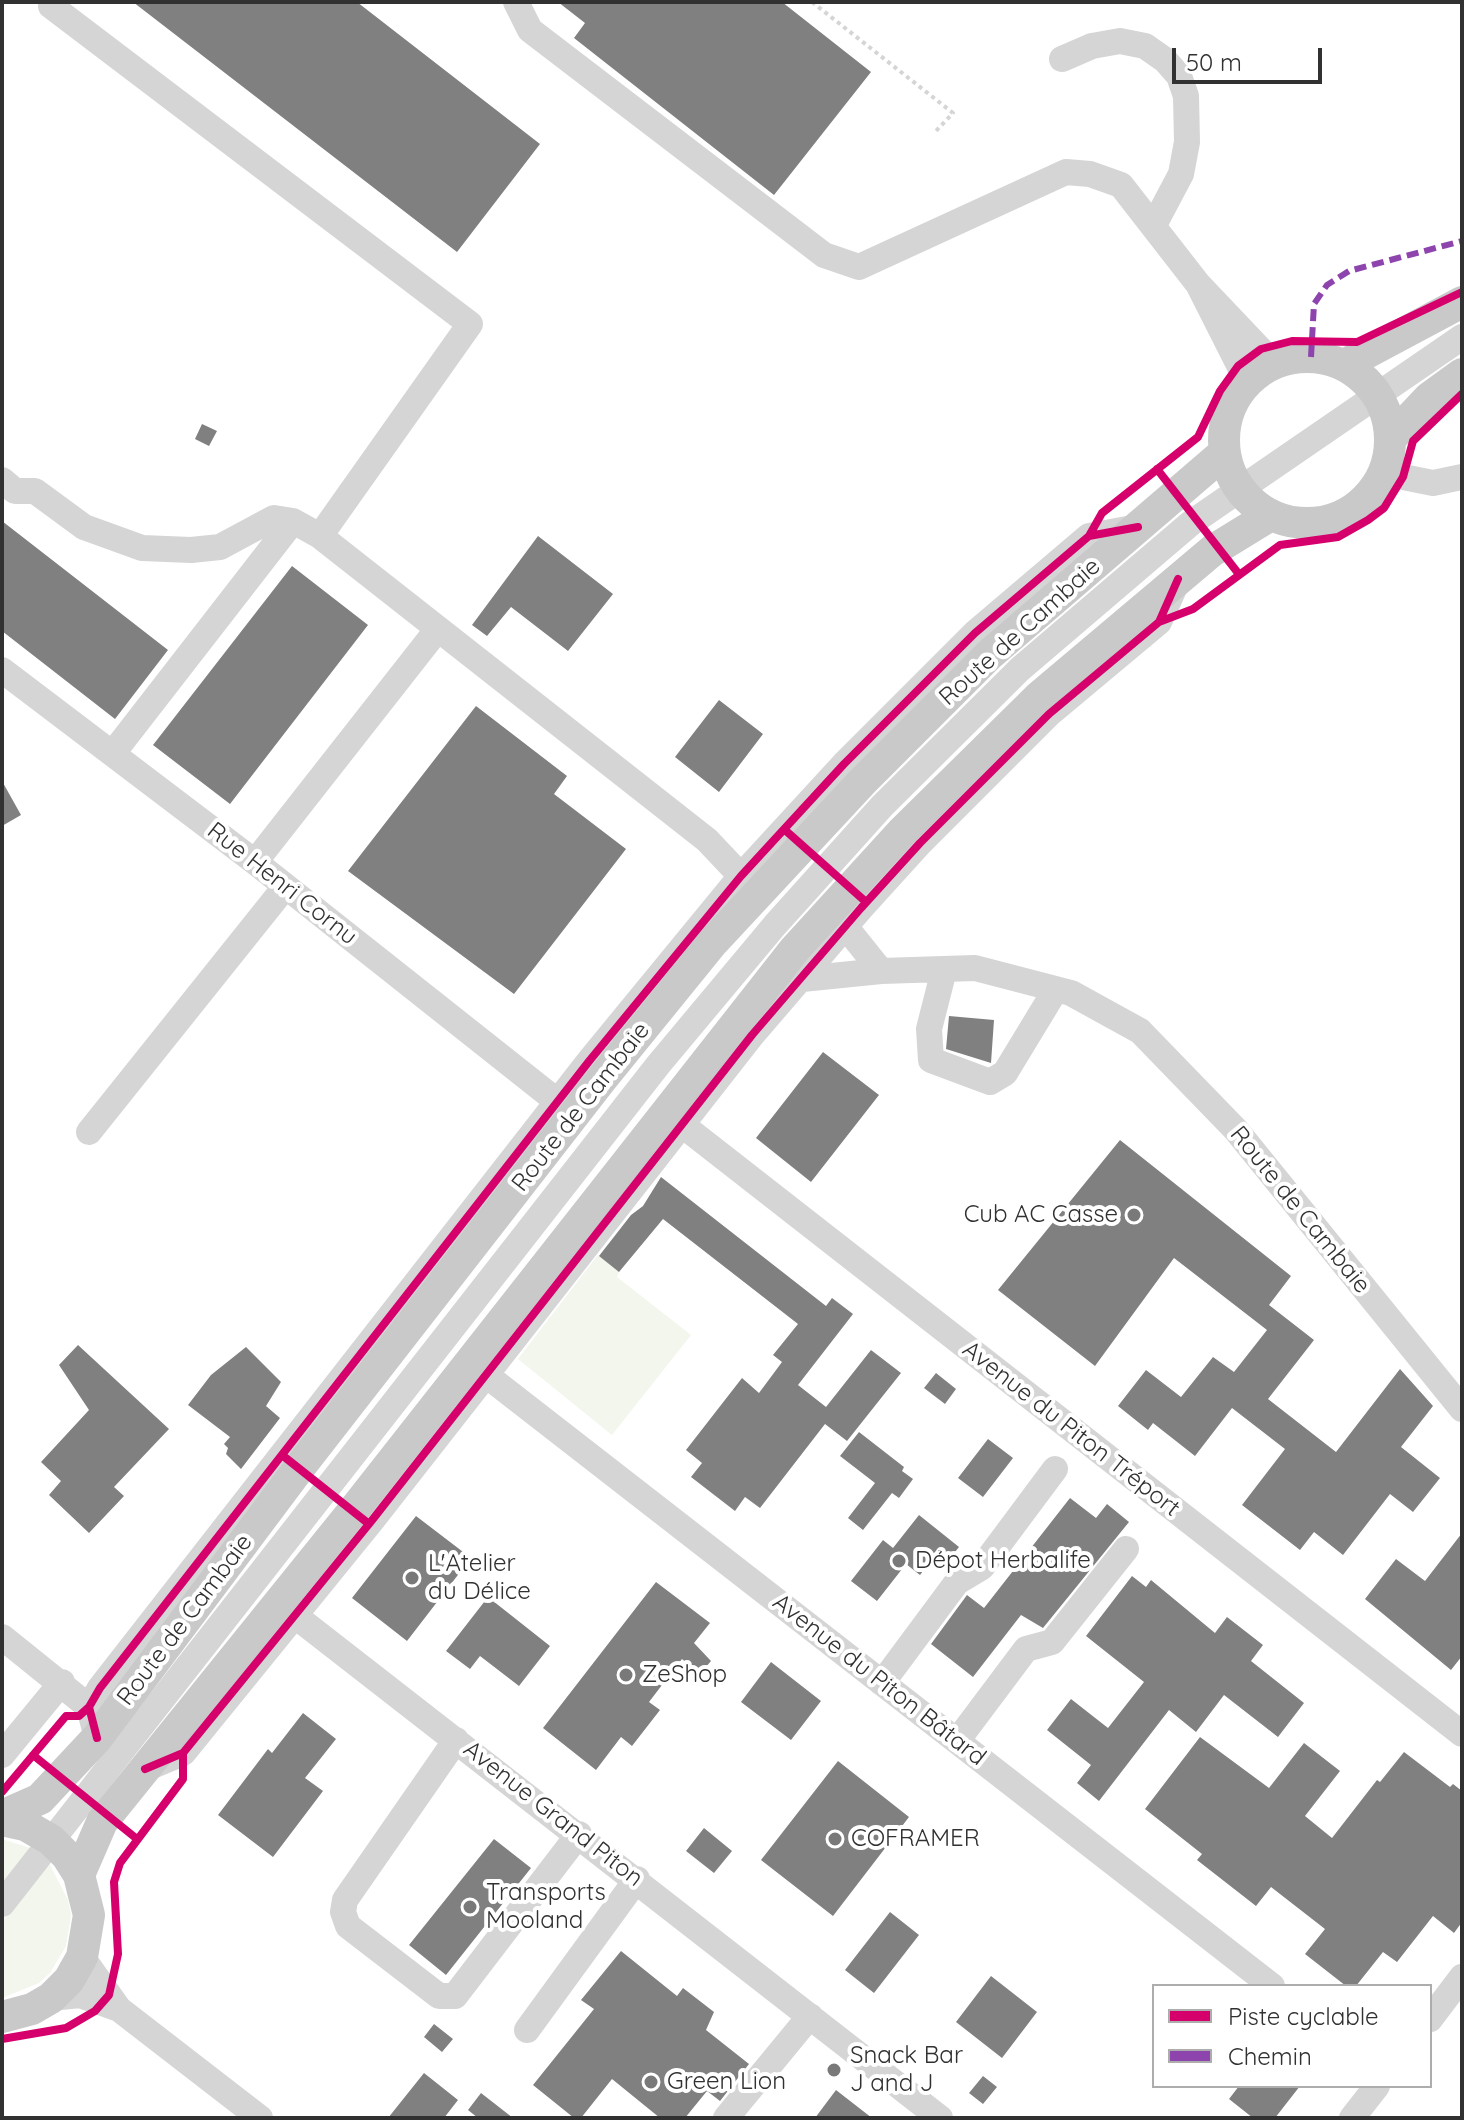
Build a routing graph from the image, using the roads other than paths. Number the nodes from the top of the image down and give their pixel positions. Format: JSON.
{"nodes":[{"id":1,"x":516,"y":2,"type":"edge"},
{"id":2,"x":51,"y":6,"type":"dead end"},
{"id":3,"x":1062,"y":59,"type":"dead end"},
{"id":4,"x":1154,"y":225,"type":"junction"},
{"id":5,"x":1462,"y":302,"type":"edge"},
{"id":6,"x":1462,"y":337,"type":"edge"},
{"id":7,"x":1344,"y":365,"type":"junction"},
{"id":8,"x":1260,"y":372,"type":"junction"},
{"id":9,"x":1462,"y":374,"type":"edge"},
{"id":10,"x":1376,"y":393,"type":"junction"},
{"id":11,"x":1389,"y":451,"type":"junction"},
{"id":12,"x":1224,"y":453,"type":"junction"},
{"id":13,"x":1462,"y":477,"type":"edge"},
{"id":14,"x":2,"y":480,"type":"edge"},
{"id":15,"x":1239,"y":489,"type":"junction"},
{"id":16,"x":1269,"y":516,"type":"junction"},
{"id":17,"x":293,"y":521,"type":"junction"},
{"id":18,"x":1138,"y":527,"type":"junction"},
{"id":19,"x":320,"y":536,"type":"junction"},
{"id":20,"x":1178,"y":579,"type":"junction"},
{"id":21,"x":437,"y":630,"type":"junction"},
{"id":22,"x":2,"y":670,"type":"edge"},
{"id":23,"x":113,"y":753,"type":"junction"},
{"id":24,"x":255,"y":862,"type":"junction"},
{"id":25,"x":741,"y":876,"type":"junction"},
{"id":26,"x":285,"y":887,"type":"junction"},
{"id":27,"x":845,"y":926,"type":"junction"},
{"id":28,"x":944,"y":970,"type":"junction"},
{"id":29,"x":881,"y":971,"type":"junction"},
{"id":30,"x":802,"y":979,"type":"junction"},
{"id":31,"x":1056,"y":989,"type":"junction"},
{"id":32,"x":558,"y":1102,"type":"junction"},
{"id":33,"x":681,"y":1124,"type":"junction"},
{"id":34,"x":89,"y":1132,"type":"dead end"},
{"id":35,"x":486,"y":1375,"type":"junction"},
{"id":36,"x":1462,"y":1409,"type":"edge"},
{"id":37,"x":1055,"y":1469,"type":"dead end"},
{"id":38,"x":1126,"y":1549,"type":"dead end"},
{"id":39,"x":294,"y":1615,"type":"junction"},
{"id":40,"x":2,"y":1637,"type":"edge"},
{"id":41,"x":62,"y":1682,"type":"junction"},
{"id":42,"x":882,"y":1683,"type":"junction"},
{"id":43,"x":93,"y":1722,"type":"junction"},
{"id":44,"x":1462,"y":1734,"type":"edge"},
{"id":45,"x":456,"y":1740,"type":"junction"},
{"id":46,"x":957,"y":1741,"type":"junction"},
{"id":47,"x":2,"y":1755,"type":"edge"},
{"id":48,"x":145,"y":1769,"type":"junction"},
{"id":49,"x":2,"y":1818,"type":"edge"},
{"id":50,"x":579,"y":1834,"type":"junction"},
{"id":51,"x":51,"y":1840,"type":"junction"},
{"id":52,"x":79,"y":1875,"type":"junction"},
{"id":53,"x":637,"y":1879,"type":"junction"},
{"id":54,"x":2,"y":1904,"type":"edge"},
{"id":55,"x":82,"y":1957,"type":"junction"},
{"id":56,"x":1462,"y":1977,"type":"edge"},
{"id":57,"x":1269,"y":1984,"type":"edge"},
{"id":58,"x":51,"y":1998,"type":"junction"},
{"id":59,"x":119,"y":2009,"type":"junction"},
{"id":60,"x":810,"y":2016,"type":"junction"},
{"id":61,"x":1432,"y":2016,"type":"edge"},
{"id":62,"x":2,"y":2017,"type":"edge"},
{"id":63,"x":527,"y":2030,"type":"dead end"},
{"id":64,"x":1375,"y":2088,"type":"edge"},
{"id":65,"x":254,"y":2116,"type":"edge"},
{"id":66,"x":726,"y":2118,"type":"edge"},
{"id":67,"x":940,"y":2118,"type":"edge"},
{"id":68,"x":1352,"y":2118,"type":"edge"}],
"edges":[{"from":1,"to":4,"type":"street"},
{"from":2,"to":19,"type":"street"},
{"from":3,"to":4,"type":"street"},
{"from":4,"to":8,"type":"street"},
{"from":5,"to":7,"type":"main road"},
{"from":6,"to":10,"type":"street"},
{"from":7,"to":8,"type":"main road"},
{"from":7,"to":10,"type":"main road"},
{"from":8,"to":12,"type":"main road"},
{"from":9,"to":11,"type":"main road"},
{"from":10,"to":11,"type":"main road"},
{"from":10,"to":15,"type":"street"},
{"from":11,"to":13,"type":"street"},
{"from":11,"to":16,"type":"main road"},
{"from":12,"to":15,"type":"main road"},
{"from":12,"to":18,"type":"main road","name":"Route de Cambaie"},
{"from":14,"to":17,"type":"street"},
{"from":15,"to":16,"type":"main road"},
{"from":15,"to":51,"type":"street"},
{"from":16,"to":20,"type":"main road"},
{"from":17,"to":19,"type":"street"},
{"from":17,"to":23,"type":"street"},
{"from":18,"to":25,"type":"street"},
{"from":18,"to":43,"type":"main road","name":"Route de Cambaie"},
{"from":19,"to":21,"type":"street"},
{"from":20,"to":27,"type":"street"},
{"from":20,"to":48,"type":"main road"},
{"from":21,"to":24,"type":"street"},
{"from":21,"to":25,"type":"street"},
{"from":22,"to":23,"type":"street","name":"Rue Henri Cornu"},
{"from":23,"to":24,"type":"street","name":"Rue Henri Cornu"},
{"from":24,"to":26,"type":"street","name":"Rue Henri Cornu"},
{"from":25,"to":32,"type":"street"},
{"from":26,"to":32,"type":"street","name":"Rue Henri Cornu"},
{"from":26,"to":34,"type":"street"},
{"from":27,"to":29,"type":"street"},
{"from":27,"to":30,"type":"street"},
{"from":28,"to":29,"type":"street","name":"Route de Cambaie"},
{"from":28,"to":31,"type":"street","name":"Route de Cambaie"},
{"from":28,"to":31,"type":"street"},
{"from":29,"to":30,"type":"street","name":"Route de Cambaie"},
{"from":30,"to":33,"type":"street"},
{"from":31,"to":36,"type":"street","name":"Route de Cambaie"},
{"from":32,"to":43,"type":"street"},
{"from":33,"to":35,"type":"street"},
{"from":33,"to":44,"type":"street","name":"Avenue du Piton Tréport"},
{"from":35,"to":39,"type":"street"},
{"from":35,"to":42,"type":"street","name":"Avenue du Piton Bâtard"},
{"from":37,"to":42,"type":"street"},
{"from":38,"to":46,"type":"street"},
{"from":39,"to":45,"type":"street","name":"Avenue Grand Piton"},
{"from":39,"to":48,"type":"street"},
{"from":40,"to":41,"type":"street"},
{"from":41,"to":43,"type":"street"},
{"from":41,"to":47,"type":"street"},
{"from":42,"to":46,"type":"street","name":"Avenue du Piton Bâtard"},
{"from":43,"to":49,"type":"main road","name":"Route de Cambaie"},
{"from":45,"to":50,"type":"street","name":"Avenue Grand Piton"},
{"from":45,"to":50,"type":"street"},
{"from":46,"to":57,"type":"street","name":"Avenue du Piton Bâtard"},
{"from":48,"to":52,"type":"main road"},
{"from":49,"to":51,"type":"main road","name":"Route de Cambaie"},
{"from":50,"to":53,"type":"street","name":"Avenue Grand Piton"},
{"from":51,"to":52,"type":"main road","name":"Route de Cambaie"},
{"from":51,"to":54,"type":"street"},
{"from":52,"to":55,"type":"main road","name":"Route de Cambaie"},
{"from":53,"to":60,"type":"street","name":"Avenue Grand Piton"},
{"from":53,"to":63,"type":"street"},
{"from":55,"to":58,"type":"main road","name":"Route de Cambaie"},
{"from":55,"to":59,"type":"street"},
{"from":56,"to":61,"type":"street"},
{"from":58,"to":59,"type":"street"},
{"from":58,"to":62,"type":"main road","name":"Route de Cambaie"},
{"from":59,"to":65,"type":"street"},
{"from":60,"to":66,"type":"street"},
{"from":60,"to":67,"type":"street","name":"Avenue Grand Piton"},
{"from":64,"to":68,"type":"street"}]}
